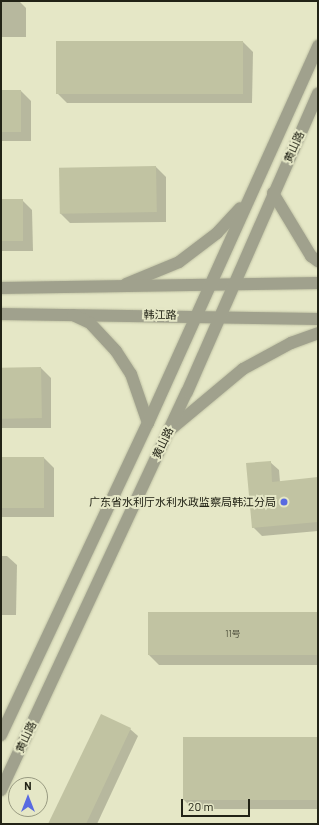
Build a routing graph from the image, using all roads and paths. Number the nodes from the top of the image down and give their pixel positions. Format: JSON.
{"nodes":[{"id":1,"x":318,"y":46,"type":"edge"},
{"id":2,"x":318,"y":93,"type":"edge"},
{"id":3,"x":273,"y":193,"type":"junction"},
{"id":4,"x":249,"y":198,"type":"junction"},
{"id":5,"x":318,"y":261,"type":"edge"},
{"id":6,"x":318,"y":283,"type":"edge"},
{"id":7,"x":210,"y":284,"type":"junction"},
{"id":8,"x":235,"y":284,"type":"junction"},
{"id":9,"x":119,"y":286,"type":"junction"},
{"id":10,"x":1,"y":288,"type":"edge"},
{"id":11,"x":70,"y":313,"type":"junction"},
{"id":12,"x":1,"y":314,"type":"edge"},
{"id":13,"x":195,"y":316,"type":"junction"},
{"id":14,"x":220,"y":316,"type":"junction"},
{"id":15,"x":318,"y":319,"type":"edge"},
{"id":16,"x":318,"y":333,"type":"edge"},
{"id":17,"x":148,"y":423,"type":"junction"},
{"id":18,"x":168,"y":432,"type":"junction"},
{"id":19,"x":1,"y":735,"type":"edge"},
{"id":20,"x":1,"y":790,"type":"edge"}],
"edges":[{"from":1,"to":4,"type":"street","name":"黄山路"},
{"from":2,"to":3,"type":"street","name":"黄山路"},
{"from":3,"to":5,"type":"street"},
{"from":3,"to":8,"type":"street","name":"黄山路"},
{"from":4,"to":7,"type":"street","name":"黄山路"},
{"from":4,"to":9,"type":"street"},
{"from":6,"to":8,"type":"street"},
{"from":7,"to":8,"type":"street"},
{"from":7,"to":9,"type":"street"},
{"from":7,"to":13,"type":"street","name":"黄山路"},
{"from":8,"to":14,"type":"street","name":"黄山路"},
{"from":9,"to":10,"type":"street"},
{"from":11,"to":12,"type":"street","name":"韩江路"},
{"from":11,"to":13,"type":"street","name":"韩江路"},
{"from":11,"to":17,"type":"street"},
{"from":13,"to":14,"type":"street","name":"韩江路"},
{"from":13,"to":17,"type":"street","name":"黄山路"},
{"from":14,"to":15,"type":"street","name":"韩江路"},
{"from":14,"to":18,"type":"street","name":"黄山路"},
{"from":16,"to":18,"type":"street"},
{"from":17,"to":19,"type":"street","name":"黄山路"},
{"from":18,"to":20,"type":"street","name":"黄山路"}]}
